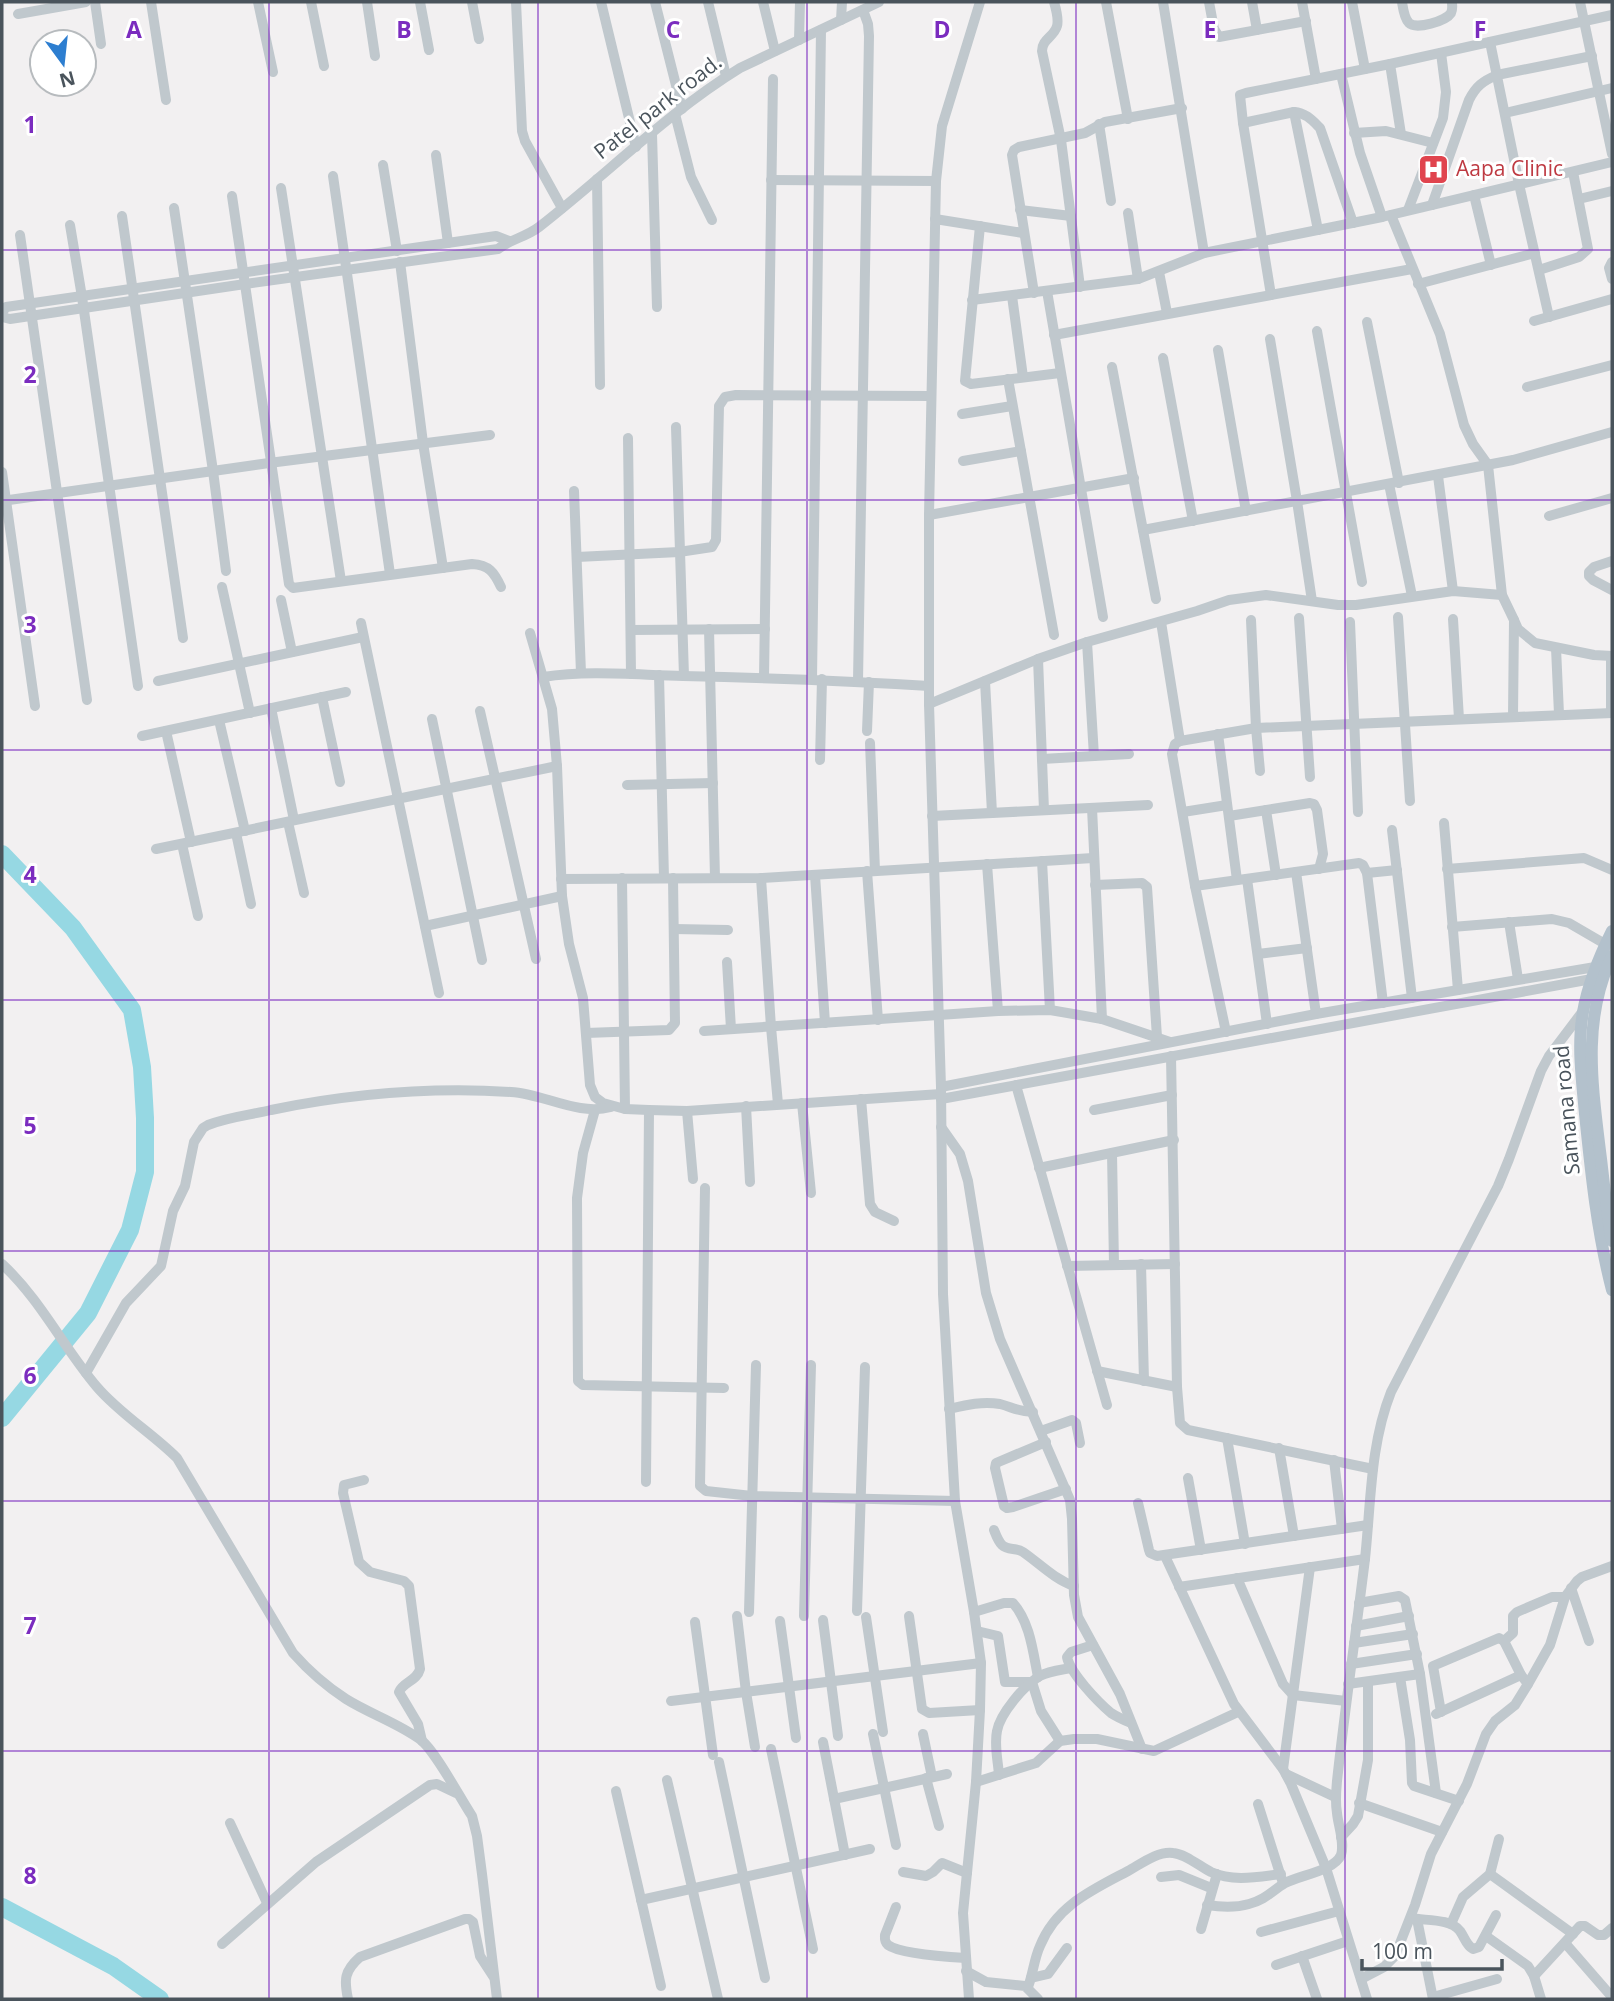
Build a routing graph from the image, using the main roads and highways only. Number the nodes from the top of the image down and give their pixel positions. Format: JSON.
{"nodes":[{"id":1,"x":1612,"y":931,"type":"edge"},
{"id":2,"x":1604,"y":962,"type":"edge"},
{"id":3,"x":1609,"y":1205,"type":"edge"},
{"id":4,"x":1612,"y":1241,"type":"edge"},
{"id":5,"x":1612,"y":1290,"type":"edge"}],
"edges":[{"from":1,"to":2,"type":"main road","name":"Samana road"},
{"from":2,"to":3,"type":"main road","name":"Samana road"},
{"from":2,"to":5,"type":"main road","name":"Samana road"},
{"from":3,"to":4,"type":"main road","name":"Samana road"}]}
